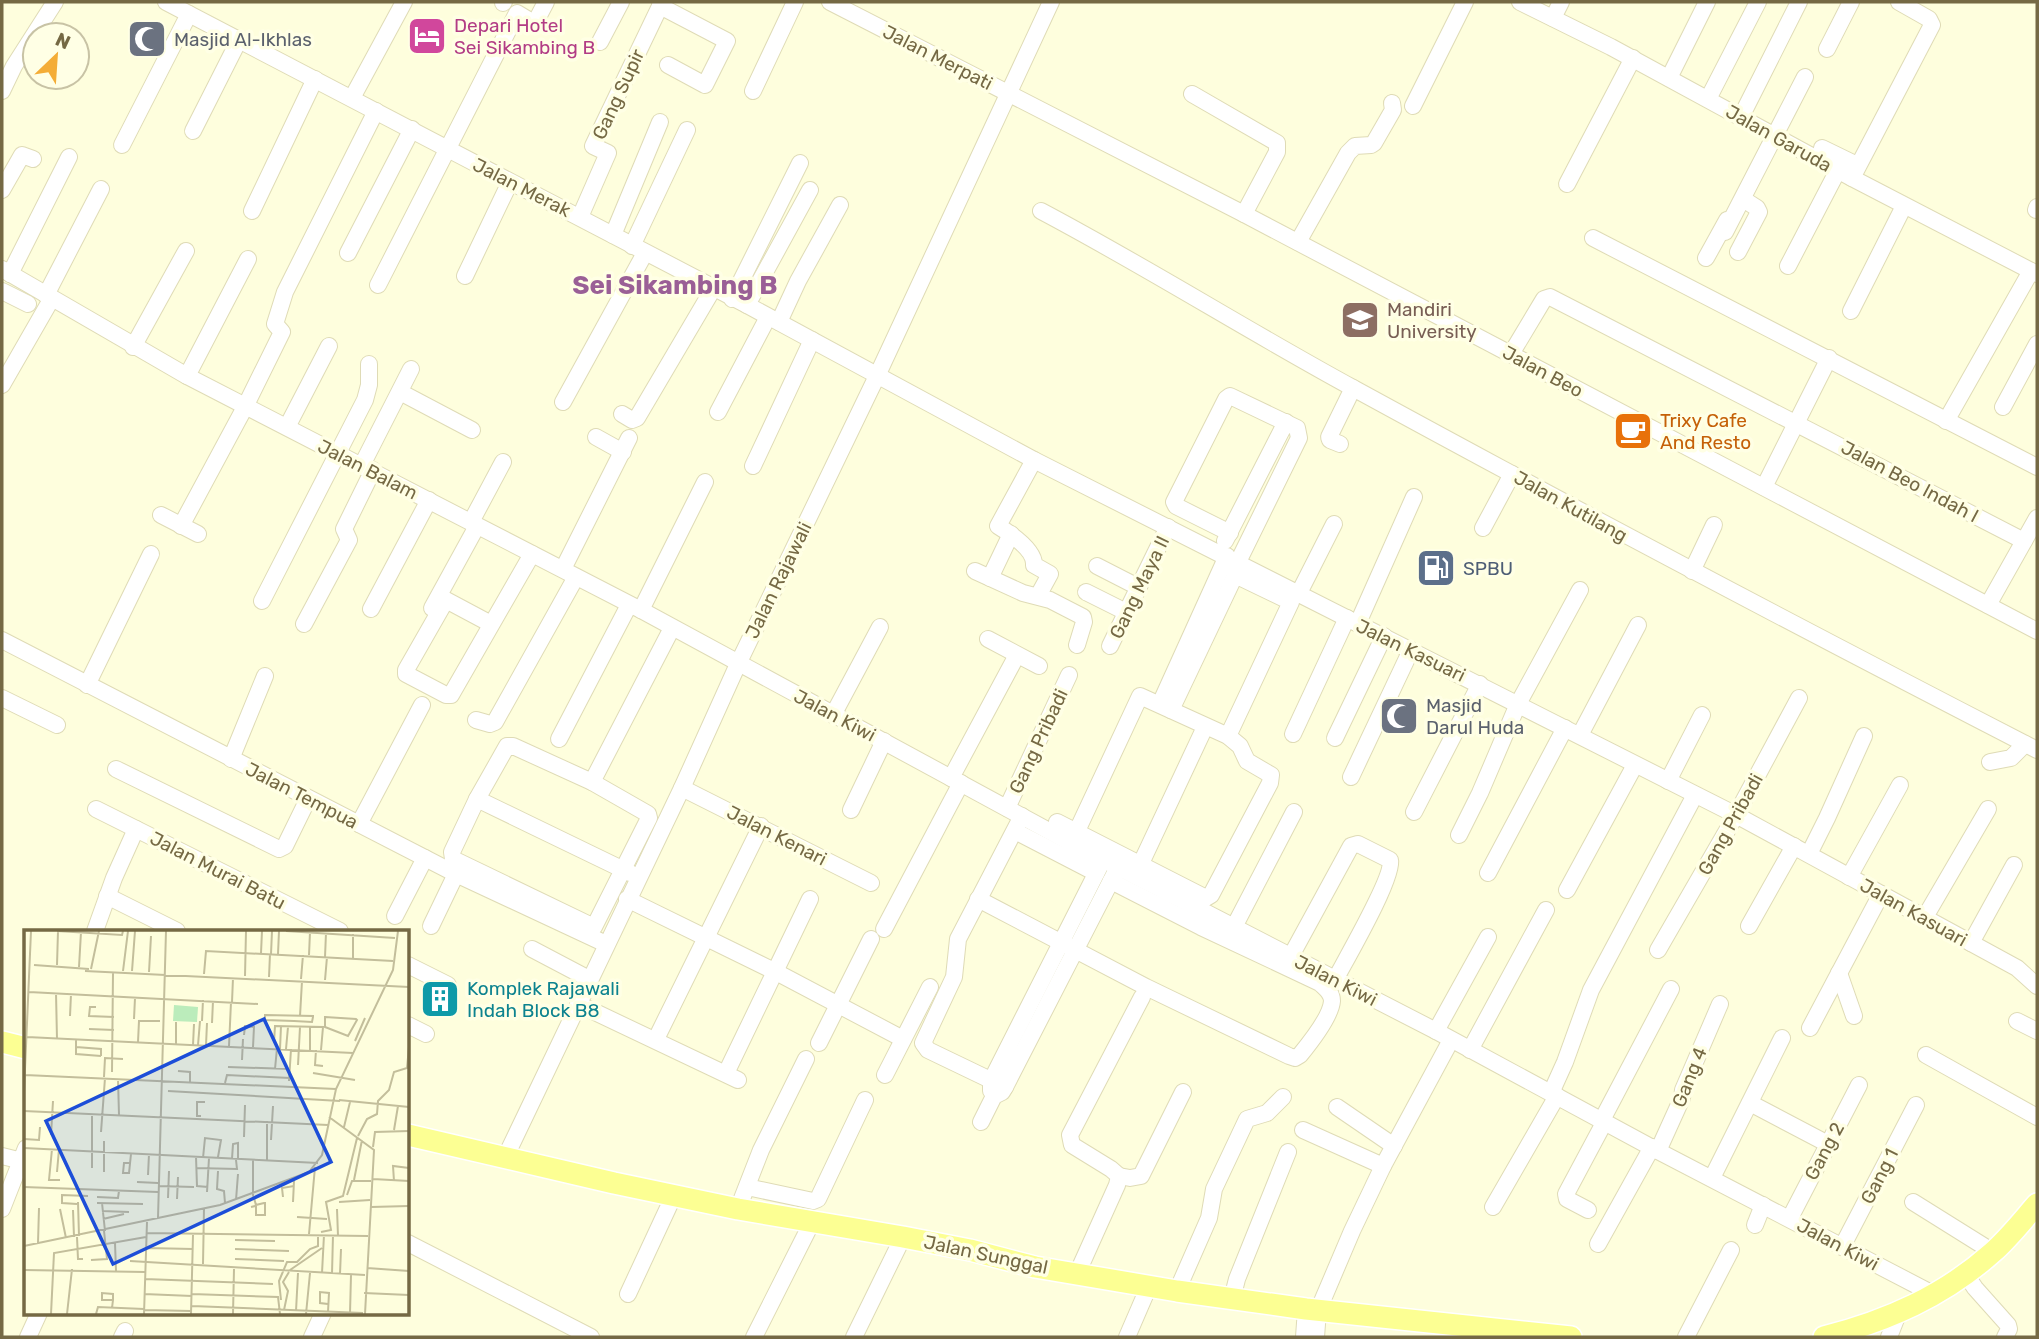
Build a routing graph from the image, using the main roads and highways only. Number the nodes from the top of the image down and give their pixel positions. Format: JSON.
{"nodes":[{"id":1,"x":2,"y":1042,"type":"edge"},
{"id":2,"x":24,"y":1048,"type":"edge"},
{"id":3,"x":410,"y":1138,"type":"edge"},
{"id":4,"x":2037,"y":1204,"type":"edge"},
{"id":5,"x":1436,"y":1330,"type":"edge"},
{"id":6,"x":1557,"y":1336,"type":"edge"},
{"id":7,"x":1824,"y":1337,"type":"edge"}],
"edges":[{"from":1,"to":2,"type":"main road"},
{"from":3,"to":5,"type":"main road","name":"Jalan Sunggal"},
{"from":4,"to":7,"type":"main road"},
{"from":5,"to":6,"type":"main road","name":"Jalan Sunggal"}]}
